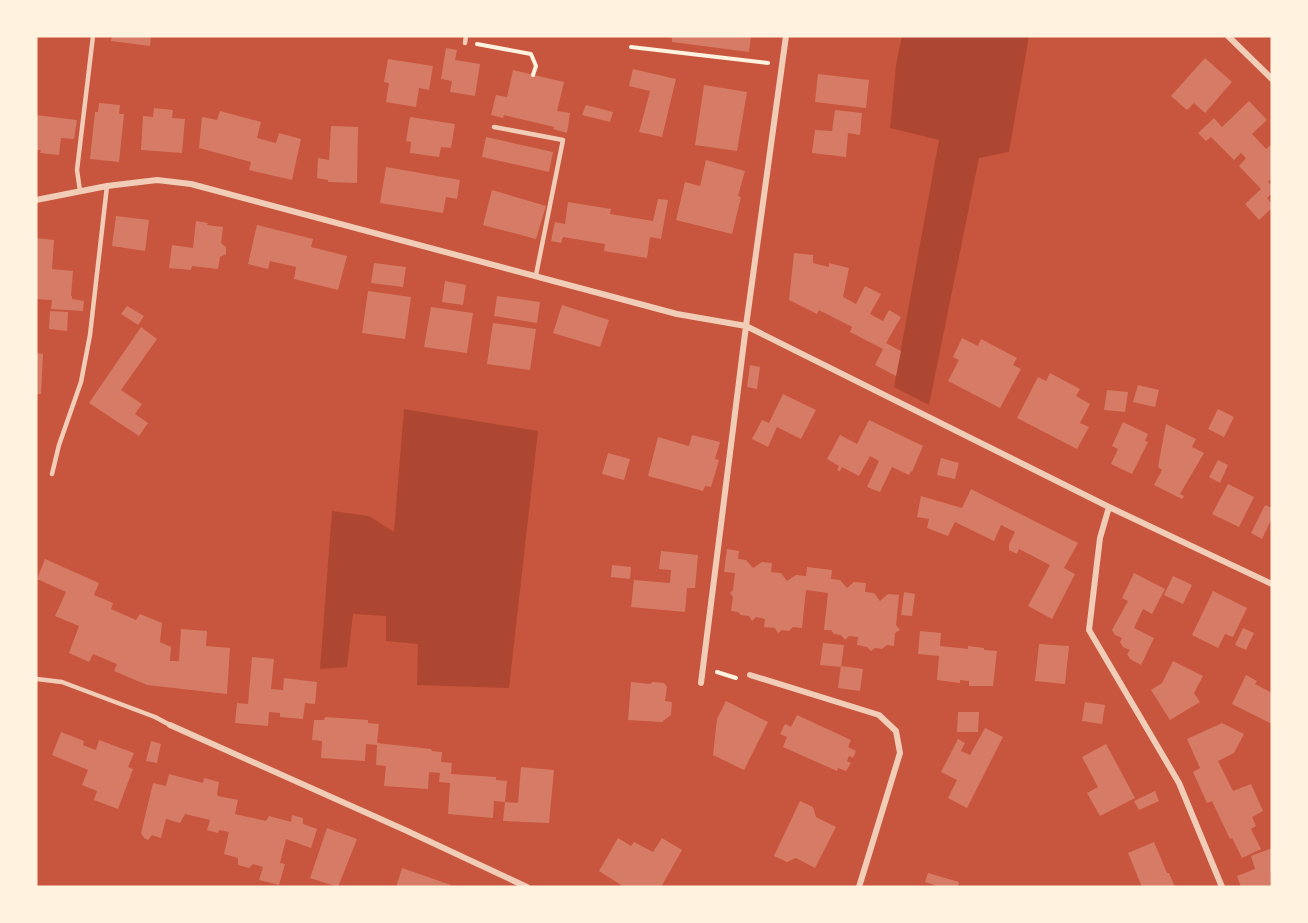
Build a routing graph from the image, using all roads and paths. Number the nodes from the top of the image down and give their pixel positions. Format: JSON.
{"nodes":[{"id":1,"x":93,"y":36,"type":"edge"},
{"id":2,"x":466,"y":36,"type":"edge"},
{"id":3,"x":786,"y":36,"type":"edge"},
{"id":4,"x":1228,"y":36,"type":"edge"},
{"id":5,"x":465,"y":43,"type":"joint"},
{"id":6,"x":631,"y":47,"type":"dead end"},
{"id":7,"x":783,"y":65,"type":"junction"},
{"id":8,"x":533,"y":75,"type":"dead end"},
{"id":9,"x":1272,"y":79,"type":"edge"},
{"id":10,"x":494,"y":127,"type":"dead end"},
{"id":11,"x":107,"y":186,"type":"junction"},
{"id":12,"x":80,"y":191,"type":"junction"},
{"id":13,"x":36,"y":200,"type":"edge"},
{"id":14,"x":536,"y":275,"type":"junction"},
{"id":15,"x":746,"y":326,"type":"junction"},
{"id":16,"x":52,"y":474,"type":"dead end"},
{"id":17,"x":1109,"y":507,"type":"junction"},
{"id":18,"x":1272,"y":584,"type":"edge"},
{"id":19,"x":703,"y":667,"type":"junction"},
{"id":20,"x":750,"y":675,"type":"joint"},
{"id":21,"x":37,"y":679,"type":"edge"},
{"id":22,"x":701,"y":683,"type":"dead end"},
{"id":23,"x":170,"y":725,"type":"joint"},
{"id":24,"x":527,"y":887,"type":"edge"},
{"id":25,"x":859,"y":887,"type":"edge"},
{"id":26,"x":1222,"y":887,"type":"edge"}],
"edges":[{"from":1,"to":12,"type":"lane"},
{"from":2,"to":5,"type":"lane"},
{"from":3,"to":7,"type":"street"},
{"from":4,"to":9,"type":"street"},
{"from":5,"to":8,"type":"path"},
{"from":6,"to":7,"type":"path"},
{"from":7,"to":15,"type":"street"},
{"from":10,"to":14,"type":"lane"},
{"from":11,"to":12,"type":"street"},
{"from":11,"to":14,"type":"street"},
{"from":11,"to":16,"type":"lane"},
{"from":12,"to":13,"type":"street"},
{"from":14,"to":15,"type":"street"},
{"from":15,"to":17,"type":"street"},
{"from":15,"to":19,"type":"street"},
{"from":17,"to":18,"type":"street"},
{"from":17,"to":26,"type":"street"},
{"from":19,"to":20,"type":"path"},
{"from":19,"to":22,"type":"street"},
{"from":20,"to":25,"type":"street"},
{"from":21,"to":23,"type":"lane"},
{"from":23,"to":24,"type":"street"}]}
